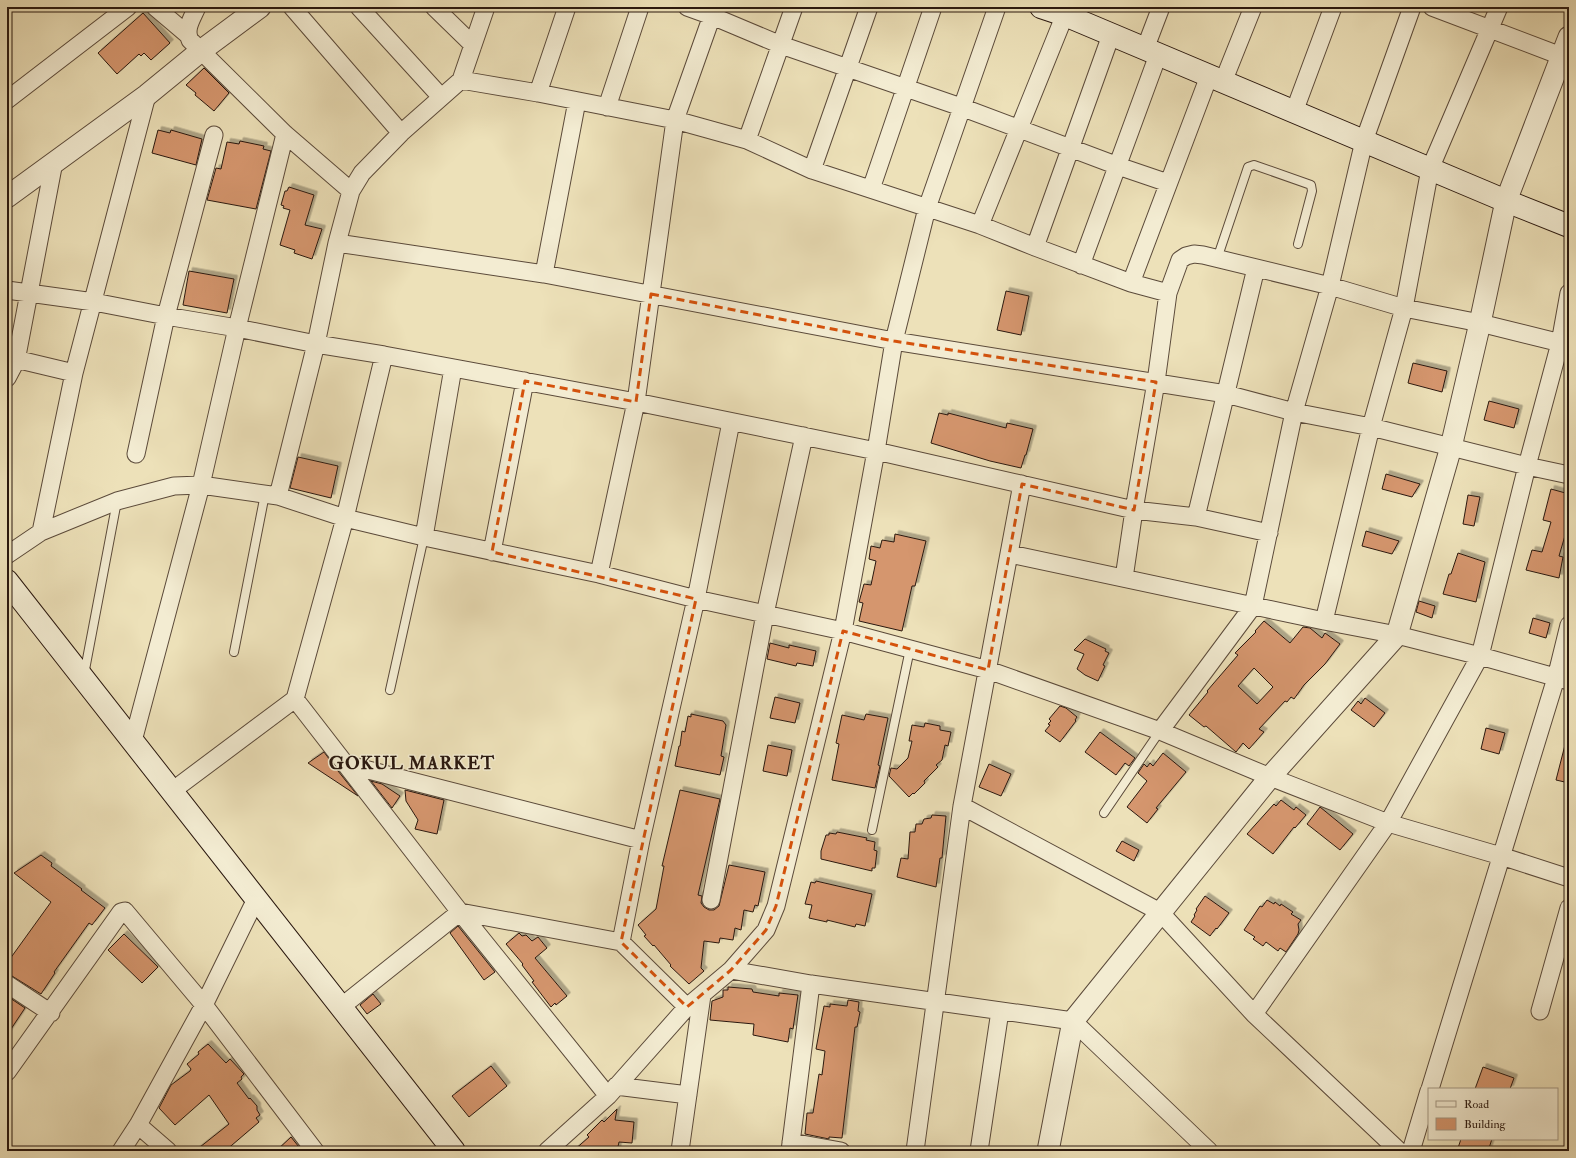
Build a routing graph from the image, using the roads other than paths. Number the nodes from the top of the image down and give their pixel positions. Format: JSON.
{"nodes":[{"id":1,"x":128,"y":7,"type":"edge"},
{"id":2,"x":155,"y":7,"type":"edge"},
{"id":3,"x":197,"y":7,"type":"edge"},
{"id":4,"x":260,"y":7,"type":"edge"},
{"id":5,"x":292,"y":7,"type":"edge"},
{"id":6,"x":358,"y":7,"type":"edge"},
{"id":7,"x":434,"y":7,"type":"edge"},
{"id":8,"x":486,"y":7,"type":"edge"},
{"id":9,"x":568,"y":7,"type":"edge"},
{"id":10,"x":640,"y":7,"type":"edge"},
{"id":11,"x":687,"y":7,"type":"edge"},
{"id":12,"x":794,"y":7,"type":"edge"},
{"id":13,"x":869,"y":7,"type":"edge"},
{"id":14,"x":933,"y":7,"type":"edge"},
{"id":15,"x":997,"y":7,"type":"edge"},
{"id":16,"x":1041,"y":7,"type":"edge"},
{"id":17,"x":1161,"y":7,"type":"edge"},
{"id":18,"x":1253,"y":7,"type":"edge"},
{"id":19,"x":1333,"y":7,"type":"edge"},
{"id":20,"x":1412,"y":7,"type":"edge"},
{"id":21,"x":1432,"y":7,"type":"edge"},
{"id":22,"x":1499,"y":7,"type":"edge"},
{"id":23,"x":713,"y":11,"type":"edge"},
{"id":24,"x":1066,"y":11,"type":"edge"},
{"id":25,"x":1490,"y":29,"type":"junction"},
{"id":26,"x":1111,"y":35,"type":"junction"},
{"id":27,"x":195,"y":43,"type":"junction"},
{"id":28,"x":473,"y":45,"type":"junction"},
{"id":29,"x":781,"y":46,"type":"junction"},
{"id":30,"x":1566,"y":50,"type":"edge"},
{"id":31,"x":1152,"y":52,"type":"junction"},
{"id":32,"x":848,"y":68,"type":"junction"},
{"id":33,"x":1216,"y":79,"type":"junction"},
{"id":34,"x":462,"y":80,"type":"junction"},
{"id":35,"x":906,"y":88,"type":"junction"},
{"id":36,"x":538,"y":93,"type":"junction"},
{"id":37,"x":147,"y":95,"type":"junction"},
{"id":38,"x":441,"y":98,"type":"junction"},
{"id":39,"x":7,"y":100,"type":"edge"},
{"id":40,"x":577,"y":101,"type":"junction"},
{"id":41,"x":607,"y":107,"type":"junction"},
{"id":42,"x":961,"y":107,"type":"junction"},
{"id":43,"x":1294,"y":112,"type":"junction"},
{"id":44,"x":675,"y":120,"type":"junction"},
{"id":45,"x":1020,"y":128,"type":"junction"},
{"id":46,"x":401,"y":133,"type":"junction"},
{"id":47,"x":285,"y":134,"type":"junction"},
{"id":48,"x":214,"y":135,"type":"dead end"},
{"id":49,"x":748,"y":140,"type":"junction"},
{"id":50,"x":1364,"y":141,"type":"junction"},
{"id":51,"x":1070,"y":147,"type":"junction"},
{"id":52,"x":54,"y":162,"type":"junction"},
{"id":53,"x":1118,"y":166,"type":"junction"},
{"id":54,"x":1430,"y":169,"type":"junction"},
{"id":55,"x":812,"y":170,"type":"junction"},
{"id":56,"x":1168,"y":183,"type":"junction"},
{"id":57,"x":871,"y":189,"type":"junction"},
{"id":58,"x":351,"y":191,"type":"junction"},
{"id":59,"x":7,"y":197,"type":"edge"},
{"id":60,"x":1506,"y":201,"type":"junction"},
{"id":61,"x":927,"y":208,"type":"junction"},
{"id":62,"x":980,"y":225,"type":"junction"},
{"id":63,"x":1569,"y":226,"type":"edge"},
{"id":64,"x":337,"y":243,"type":"junction"},
{"id":65,"x":1298,"y":244,"type":"dead end"},
{"id":66,"x":1035,"y":247,"type":"junction"},
{"id":67,"x":1217,"y":259,"type":"junction"},
{"id":68,"x":1081,"y":265,"type":"junction"},
{"id":69,"x":1256,"y":268,"type":"junction"},
{"id":70,"x":544,"y":274,"type":"junction"},
{"id":71,"x":1131,"y":283,"type":"junction"},
{"id":72,"x":1330,"y":286,"type":"junction"},
{"id":73,"x":7,"y":290,"type":"edge"},
{"id":74,"x":29,"y":292,"type":"junction"},
{"id":75,"x":1168,"y":293,"type":"junction"},
{"id":76,"x":1569,"y":293,"type":"edge"},
{"id":77,"x":651,"y":294,"type":"junction"},
{"id":78,"x":94,"y":302,"type":"junction"},
{"id":79,"x":1404,"y":308,"type":"junction"},
{"id":80,"x":166,"y":316,"type":"junction"},
{"id":81,"x":1480,"y":323,"type":"junction"},
{"id":82,"x":237,"y":328,"type":"junction"},
{"id":83,"x":894,"y":341,"type":"junction"},
{"id":84,"x":316,"y":344,"type":"junction"},
{"id":85,"x":1565,"y":344,"type":"edge"},
{"id":86,"x":384,"y":355,"type":"junction"},
{"id":87,"x":11,"y":359,"type":"edge"},
{"id":88,"x":453,"y":368,"type":"junction"},
{"id":89,"x":74,"y":373,"type":"junction"},
{"id":90,"x":7,"y":378,"type":"edge"},
{"id":91,"x":525,"y":381,"type":"junction"},
{"id":92,"x":1156,"y":382,"type":"junction"},
{"id":93,"x":1226,"y":394,"type":"junction"},
{"id":94,"x":636,"y":402,"type":"junction"},
{"id":95,"x":1294,"y":412,"type":"junction"},
{"id":96,"x":731,"y":422,"type":"junction"},
{"id":97,"x":1371,"y":427,"type":"junction"},
{"id":98,"x":804,"y":436,"type":"junction"},
{"id":99,"x":1451,"y":447,"type":"junction"},
{"id":100,"x":876,"y":451,"type":"junction"},
{"id":101,"x":136,"y":454,"type":"dead end"},
{"id":102,"x":1527,"y":466,"type":"junction"},
{"id":103,"x":1569,"y":475,"type":"edge"},
{"id":104,"x":1022,"y":484,"type":"junction"},
{"id":105,"x":201,"y":485,"type":"junction"},
{"id":106,"x":272,"y":495,"type":"junction"},
{"id":107,"x":118,"y":501,"type":"junction"},
{"id":108,"x":1134,"y":510,"type":"junction"},
{"id":109,"x":1196,"y":517,"type":"junction"},
{"id":110,"x":345,"y":518,"type":"junction"},
{"id":111,"x":41,"y":532,"type":"junction"},
{"id":112,"x":1270,"y":533,"type":"junction"},
{"id":113,"x":424,"y":537,"type":"junction"},
{"id":114,"x":492,"y":552,"type":"junction"},
{"id":115,"x":1010,"y":554,"type":"junction"},
{"id":116,"x":7,"y":555,"type":"edge"},
{"id":117,"x":599,"y":574,"type":"junction"},
{"id":118,"x":1124,"y":578,"type":"junction"},
{"id":119,"x":7,"y":581,"type":"edge"},
{"id":120,"x":696,"y":599,"type":"junction"},
{"id":121,"x":1253,"y":606,"type":"junction"},
{"id":122,"x":765,"y":614,"type":"junction"},
{"id":123,"x":1324,"y":621,"type":"junction"},
{"id":124,"x":1569,"y":625,"type":"edge"},
{"id":125,"x":843,"y":631,"type":"junction"},
{"id":126,"x":1397,"y":635,"type":"junction"},
{"id":127,"x":910,"y":649,"type":"junction"},
{"id":128,"x":234,"y":652,"type":"dead end"},
{"id":129,"x":1480,"y":656,"type":"junction"},
{"id":130,"x":988,"y":670,"type":"junction"},
{"id":131,"x":83,"y":678,"type":"junction"},
{"id":132,"x":1562,"y":680,"type":"edge"},
{"id":133,"x":390,"y":690,"type":"dead end"},
{"id":134,"x":295,"y":700,"type":"junction"},
{"id":135,"x":1160,"y":731,"type":"junction"},
{"id":136,"x":133,"y":741,"type":"junction"},
{"id":137,"x":345,"y":764,"type":"junction"},
{"id":138,"x":1270,"y":777,"type":"junction"},
{"id":139,"x":172,"y":791,"type":"junction"},
{"id":140,"x":962,"y":806,"type":"junction"},
{"id":141,"x":1104,"y":813,"type":"dead end"},
{"id":142,"x":1388,"y":823,"type":"junction"},
{"id":143,"x":872,"y":830,"type":"dead end"},
{"id":144,"x":641,"y":840,"type":"junction"},
{"id":145,"x":1501,"y":856,"type":"junction"},
{"id":146,"x":1569,"y":878,"type":"edge"},
{"id":147,"x":256,"y":899,"type":"junction"},
{"id":148,"x":711,"y":900,"type":"dead end"},
{"id":149,"x":1569,"y":908,"type":"edge"},
{"id":150,"x":460,"y":912,"type":"junction"},
{"id":151,"x":1160,"y":912,"type":"junction"},
{"id":152,"x":621,"y":942,"type":"junction"},
{"id":153,"x":732,"y":970,"type":"junction"},
{"id":154,"x":7,"y":984,"type":"edge"},
{"id":155,"x":811,"y":984,"type":"junction"},
{"id":156,"x":702,"y":995,"type":"junction"},
{"id":157,"x":936,"y":1003,"type":"junction"},
{"id":158,"x":204,"y":1005,"type":"junction"},
{"id":159,"x":341,"y":1007,"type":"junction"},
{"id":160,"x":687,"y":1007,"type":"junction"},
{"id":161,"x":1000,"y":1011,"type":"junction"},
{"id":162,"x":1540,"y":1011,"type":"dead end"},
{"id":163,"x":50,"y":1013,"type":"junction"},
{"id":164,"x":1254,"y":1014,"type":"junction"},
{"id":165,"x":1073,"y":1021,"type":"junction"},
{"id":166,"x":7,"y":1072,"type":"edge"},
{"id":167,"x":1430,"y":1088,"type":"edge"},
{"id":168,"x":612,"y":1091,"type":"junction"},
{"id":169,"x":1428,"y":1093,"type":"edge"},
{"id":170,"x":688,"y":1095,"type":"junction"},
{"id":171,"x":138,"y":1125,"type":"junction"},
{"id":172,"x":790,"y":1147,"type":"edge"},
{"id":173,"x":121,"y":1151,"type":"edge"},
{"id":174,"x":168,"y":1151,"type":"edge"},
{"id":175,"x":315,"y":1151,"type":"edge"},
{"id":176,"x":454,"y":1151,"type":"edge"},
{"id":177,"x":547,"y":1151,"type":"edge"},
{"id":178,"x":680,"y":1151,"type":"edge"},
{"id":179,"x":841,"y":1151,"type":"edge"},
{"id":180,"x":915,"y":1151,"type":"edge"},
{"id":181,"x":979,"y":1151,"type":"edge"},
{"id":182,"x":1048,"y":1151,"type":"edge"},
{"id":183,"x":1209,"y":1151,"type":"edge"},
{"id":184,"x":1399,"y":1151,"type":"edge"},
{"id":185,"x":1410,"y":1151,"type":"edge"}],
"edges":[{"from":1,"to":39,"type":"street"},
{"from":2,"to":27,"type":"street"},
{"from":3,"to":27,"type":"street"},
{"from":4,"to":27,"type":"street"},
{"from":5,"to":46,"type":"street"},
{"from":6,"to":38,"type":"street"},
{"from":7,"to":28,"type":"street"},
{"from":8,"to":28,"type":"street"},
{"from":9,"to":36,"type":"street"},
{"from":10,"to":41,"type":"street"},
{"from":11,"to":23,"type":"street"},
{"from":12,"to":29,"type":"street"},
{"from":13,"to":32,"type":"street"},
{"from":14,"to":35,"type":"street"},
{"from":15,"to":42,"type":"street"},
{"from":16,"to":24,"type":"main road"},
{"from":17,"to":31,"type":"street"},
{"from":18,"to":33,"type":"street"},
{"from":19,"to":43,"type":"street"},
{"from":20,"to":50,"type":"street"},
{"from":21,"to":25,"type":"street"},
{"from":22,"to":25,"type":"street"},
{"from":23,"to":29,"type":"street"},
{"from":23,"to":44,"type":"street"},
{"from":24,"to":26,"type":"main road"},
{"from":24,"to":45,"type":"street"},
{"from":25,"to":30,"type":"street"},
{"from":25,"to":54,"type":"street"},
{"from":26,"to":31,"type":"main road"},
{"from":26,"to":51,"type":"street"},
{"from":27,"to":37,"type":"street"},
{"from":27,"to":47,"type":"street"},
{"from":28,"to":34,"type":"street"},
{"from":29,"to":32,"type":"street"},
{"from":29,"to":49,"type":"street"},
{"from":30,"to":60,"type":"street"},
{"from":31,"to":33,"type":"main road"},
{"from":31,"to":53,"type":"street"},
{"from":32,"to":35,"type":"street"},
{"from":32,"to":55,"type":"street"},
{"from":33,"to":43,"type":"main road"},
{"from":33,"to":56,"type":"street"},
{"from":34,"to":36,"type":"street"},
{"from":34,"to":38,"type":"street"},
{"from":35,"to":42,"type":"street"},
{"from":35,"to":57,"type":"street"},
{"from":36,"to":40,"type":"street"},
{"from":37,"to":52,"type":"street"},
{"from":37,"to":78,"type":"street"},
{"from":38,"to":46,"type":"street"},
{"from":40,"to":41,"type":"street"},
{"from":40,"to":70,"type":"street"},
{"from":41,"to":44,"type":"street"},
{"from":42,"to":45,"type":"street"},
{"from":42,"to":61,"type":"street"},
{"from":43,"to":50,"type":"main road"},
{"from":44,"to":49,"type":"street"},
{"from":44,"to":77,"type":"street"},
{"from":45,"to":51,"type":"street"},
{"from":45,"to":62,"type":"street"},
{"from":46,"to":58,"type":"street"},
{"from":47,"to":58,"type":"street"},
{"from":47,"to":82,"type":"street"},
{"from":48,"to":80,"type":"street"},
{"from":49,"to":55,"type":"street"},
{"from":50,"to":54,"type":"main road"},
{"from":50,"to":72,"type":"street"},
{"from":51,"to":53,"type":"street"},
{"from":51,"to":66,"type":"street"},
{"from":52,"to":59,"type":"street"},
{"from":52,"to":74,"type":"street"},
{"from":53,"to":56,"type":"street"},
{"from":53,"to":68,"type":"street"},
{"from":54,"to":60,"type":"main road"},
{"from":54,"to":79,"type":"street"},
{"from":55,"to":57,"type":"street"},
{"from":56,"to":71,"type":"street"},
{"from":57,"to":61,"type":"street"},
{"from":58,"to":64,"type":"street"},
{"from":60,"to":63,"type":"main road"},
{"from":60,"to":81,"type":"street"},
{"from":61,"to":62,"type":"street"},
{"from":61,"to":83,"type":"street"},
{"from":62,"to":66,"type":"street"},
{"from":64,"to":70,"type":"street"},
{"from":64,"to":84,"type":"street"},
{"from":65,"to":67,"type":"lane"},
{"from":66,"to":68,"type":"street"},
{"from":67,"to":69,"type":"street"},
{"from":67,"to":75,"type":"street"},
{"from":68,"to":71,"type":"street"},
{"from":69,"to":72,"type":"street"},
{"from":69,"to":93,"type":"street"},
{"from":70,"to":77,"type":"street"},
{"from":71,"to":75,"type":"street"},
{"from":72,"to":79,"type":"street"},
{"from":72,"to":95,"type":"street"},
{"from":73,"to":74,"type":"street"},
{"from":74,"to":78,"type":"street"},
{"from":74,"to":87,"type":"street"},
{"from":75,"to":92,"type":"street"},
{"from":76,"to":85,"type":"street"},
{"from":77,"to":83,"type":"street"},
{"from":77,"to":94,"type":"street"},
{"from":78,"to":80,"type":"street"},
{"from":78,"to":89,"type":"street"},
{"from":79,"to":81,"type":"street"},
{"from":79,"to":97,"type":"street"},
{"from":80,"to":82,"type":"street"},
{"from":80,"to":101,"type":"street"},
{"from":81,"to":85,"type":"street"},
{"from":81,"to":99,"type":"street"},
{"from":82,"to":84,"type":"street"},
{"from":82,"to":105,"type":"street"},
{"from":83,"to":92,"type":"street"},
{"from":83,"to":100,"type":"street"},
{"from":84,"to":86,"type":"street"},
{"from":84,"to":106,"type":"street"},
{"from":85,"to":102,"type":"street"},
{"from":86,"to":88,"type":"street"},
{"from":86,"to":110,"type":"street"},
{"from":87,"to":89,"type":"street"},
{"from":87,"to":90,"type":"street"},
{"from":88,"to":91,"type":"street"},
{"from":88,"to":113,"type":"street"},
{"from":89,"to":111,"type":"street"},
{"from":91,"to":94,"type":"street"},
{"from":91,"to":114,"type":"street"},
{"from":92,"to":93,"type":"street"},
{"from":92,"to":108,"type":"street"},
{"from":93,"to":95,"type":"street"},
{"from":93,"to":109,"type":"street"},
{"from":94,"to":96,"type":"street"},
{"from":94,"to":117,"type":"street"},
{"from":95,"to":97,"type":"street"},
{"from":95,"to":112,"type":"street"},
{"from":96,"to":98,"type":"street"},
{"from":96,"to":120,"type":"street"},
{"from":97,"to":99,"type":"street"},
{"from":97,"to":123,"type":"street"},
{"from":98,"to":100,"type":"street"},
{"from":98,"to":122,"type":"street"},
{"from":99,"to":102,"type":"street"},
{"from":99,"to":126,"type":"street"},
{"from":100,"to":104,"type":"street"},
{"from":100,"to":125,"type":"street"},
{"from":102,"to":103,"type":"street"},
{"from":102,"to":129,"type":"street"},
{"from":104,"to":108,"type":"street"},
{"from":104,"to":115,"type":"street"},
{"from":105,"to":106,"type":"street"},
{"from":105,"to":107,"type":"street"},
{"from":105,"to":136,"type":"street"},
{"from":106,"to":110,"type":"street"},
{"from":106,"to":128,"type":"lane"},
{"from":107,"to":111,"type":"street"},
{"from":107,"to":131,"type":"lane"},
{"from":108,"to":109,"type":"street"},
{"from":108,"to":118,"type":"street"},
{"from":109,"to":112,"type":"street"},
{"from":110,"to":113,"type":"street"},
{"from":110,"to":134,"type":"street"},
{"from":111,"to":116,"type":"street"},
{"from":112,"to":121,"type":"street"},
{"from":113,"to":114,"type":"street"},
{"from":113,"to":133,"type":"lane"},
{"from":114,"to":117,"type":"street"},
{"from":115,"to":118,"type":"street"},
{"from":115,"to":130,"type":"street"},
{"from":117,"to":120,"type":"street"},
{"from":118,"to":121,"type":"street"},
{"from":119,"to":131,"type":"main road"},
{"from":120,"to":122,"type":"street"},
{"from":120,"to":144,"type":"street"},
{"from":121,"to":123,"type":"street"},
{"from":121,"to":135,"type":"street"},
{"from":122,"to":125,"type":"street"},
{"from":122,"to":148,"type":"street"},
{"from":123,"to":126,"type":"street"},
{"from":124,"to":132,"type":"street"},
{"from":125,"to":127,"type":"street"},
{"from":125,"to":153,"type":"street"},
{"from":126,"to":129,"type":"street"},
{"from":126,"to":138,"type":"street"},
{"from":127,"to":130,"type":"street"},
{"from":127,"to":143,"type":"lane"},
{"from":129,"to":132,"type":"street"},
{"from":129,"to":142,"type":"street"},
{"from":130,"to":135,"type":"street"},
{"from":130,"to":140,"type":"street"},
{"from":131,"to":136,"type":"main road"},
{"from":132,"to":145,"type":"street"},
{"from":134,"to":137,"type":"street"},
{"from":134,"to":139,"type":"street"},
{"from":135,"to":138,"type":"street"},
{"from":135,"to":141,"type":"lane"},
{"from":136,"to":139,"type":"main road"},
{"from":137,"to":144,"type":"street"},
{"from":137,"to":150,"type":"street"},
{"from":138,"to":142,"type":"street"},
{"from":138,"to":151,"type":"street"},
{"from":139,"to":147,"type":"main road"},
{"from":140,"to":151,"type":"street"},
{"from":140,"to":157,"type":"street"},
{"from":142,"to":145,"type":"street"},
{"from":142,"to":164,"type":"street"},
{"from":144,"to":152,"type":"street"},
{"from":145,"to":146,"type":"street"},
{"from":145,"to":167,"type":"street"},
{"from":147,"to":158,"type":"street"},
{"from":147,"to":159,"type":"main road"},
{"from":149,"to":162,"type":"street"},
{"from":150,"to":152,"type":"street"},
{"from":150,"to":159,"type":"street"},
{"from":150,"to":168,"type":"street"},
{"from":151,"to":164,"type":"street"},
{"from":151,"to":165,"type":"street"},
{"from":152,"to":160,"type":"street"},
{"from":153,"to":155,"type":"street"},
{"from":153,"to":156,"type":"street"},
{"from":154,"to":163,"type":"street"},
{"from":155,"to":157,"type":"street"},
{"from":155,"to":172,"type":"street"},
{"from":156,"to":160,"type":"street"},
{"from":156,"to":170,"type":"street"},
{"from":157,"to":161,"type":"street"},
{"from":157,"to":180,"type":"street"},
{"from":158,"to":163,"type":"street"},
{"from":158,"to":171,"type":"street"},
{"from":158,"to":175,"type":"street"},
{"from":159,"to":176,"type":"main road"},
{"from":160,"to":168,"type":"street"},
{"from":161,"to":165,"type":"street"},
{"from":161,"to":181,"type":"street"},
{"from":163,"to":166,"type":"street"},
{"from":164,"to":184,"type":"street"},
{"from":165,"to":182,"type":"street"},
{"from":165,"to":183,"type":"street"},
{"from":168,"to":170,"type":"street"},
{"from":168,"to":177,"type":"street"},
{"from":169,"to":185,"type":"street"},
{"from":170,"to":178,"type":"street"},
{"from":171,"to":173,"type":"street"},
{"from":171,"to":174,"type":"street"},
{"from":172,"to":179,"type":"street"}]}
